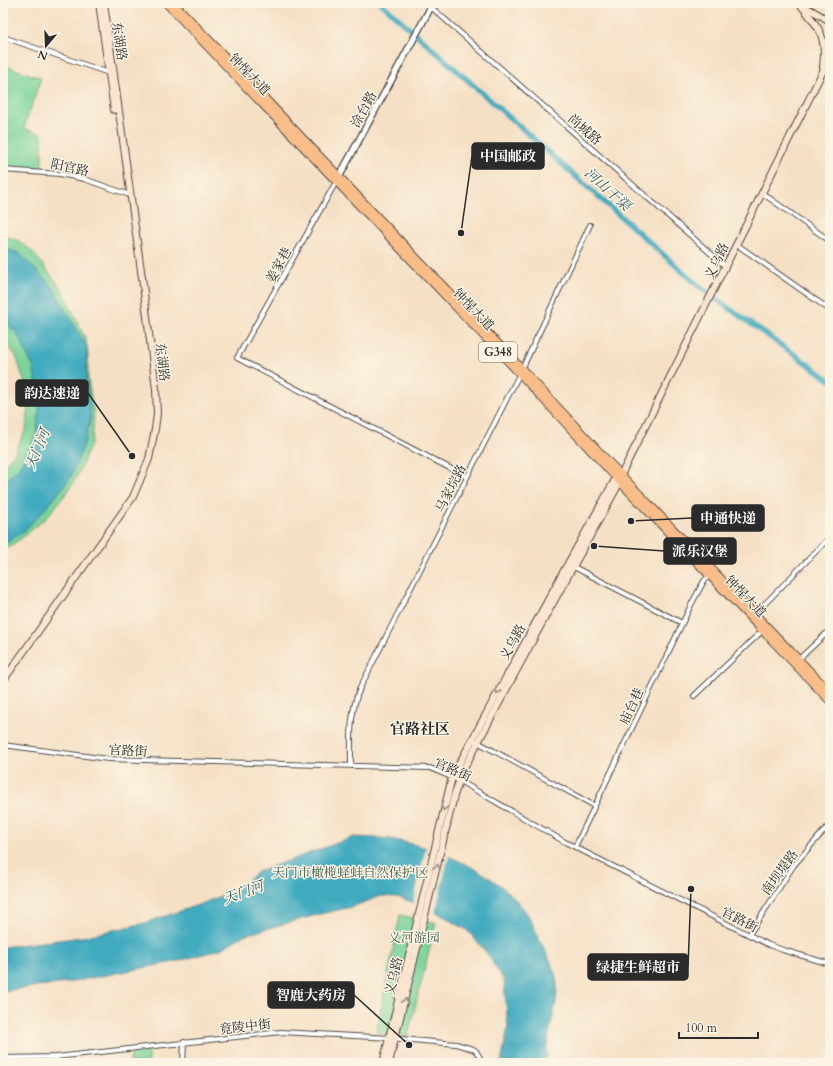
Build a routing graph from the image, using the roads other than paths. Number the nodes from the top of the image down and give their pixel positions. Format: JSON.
{"nodes":[{"id":1,"x":99,"y":3,"type":"edge"},
{"id":2,"x":104,"y":3,"type":"edge"},
{"id":3,"x":161,"y":3,"type":"edge"},
{"id":4,"x":166,"y":3,"type":"edge"},
{"id":5,"x":174,"y":3,"type":"edge"},
{"id":6,"x":180,"y":3,"type":"edge"},
{"id":7,"x":799,"y":3,"type":"edge"},
{"id":8,"x":432,"y":5,"type":"edge"},
{"id":9,"x":830,"y":21,"type":"edge"},
{"id":10,"x":3,"y":37,"type":"edge"},
{"id":11,"x":830,"y":57,"type":"edge"},
{"id":12,"x":220,"y":63,"type":"junction"},
{"id":13,"x":830,"y":64,"type":"edge"},
{"id":14,"x":823,"y":71,"type":"junction"},
{"id":15,"x":109,"y":73,"type":"junction"},
{"id":16,"x":3,"y":170,"type":"edge"},
{"id":17,"x":337,"y":179,"type":"junction"},
{"id":18,"x":762,"y":193,"type":"junction"},
{"id":19,"x":128,"y":195,"type":"junction"},
{"id":20,"x":590,"y":225,"type":"dead end"},
{"id":21,"x":830,"y":241,"type":"edge"},
{"id":22,"x":736,"y":244,"type":"junction"},
{"id":23,"x":725,"y":266,"type":"junction"},
{"id":24,"x":459,"y":307,"type":"junction"},
{"id":25,"x":830,"y":310,"type":"edge"},
{"id":26,"x":520,"y":371,"type":"junction"},
{"id":27,"x":467,"y":476,"type":"junction"},
{"id":28,"x":619,"y":479,"type":"junction"},
{"id":29,"x":653,"y":512,"type":"junction"},
{"id":30,"x":830,"y":537,"type":"edge"},
{"id":31,"x":570,"y":565,"type":"junction"},
{"id":32,"x":709,"y":576,"type":"junction"},
{"id":33,"x":756,"y":612,"type":"junction"},
{"id":34,"x":682,"y":623,"type":"junction"},
{"id":35,"x":830,"y":630,"type":"edge"},
{"id":36,"x":761,"y":632,"type":"junction"},
{"id":37,"x":800,"y":658,"type":"junction"},
{"id":38,"x":3,"y":674,"type":"edge"},
{"id":39,"x":3,"y":681,"type":"edge"},
{"id":40,"x":830,"y":686,"type":"edge"},
{"id":41,"x":830,"y":692,"type":"edge"},
{"id":42,"x":694,"y":696,"type":"dead end"},
{"id":43,"x":830,"y":701,"type":"edge"},
{"id":44,"x":830,"y":707,"type":"edge"},
{"id":45,"x":475,"y":741,"type":"junction"},
{"id":46,"x":3,"y":745,"type":"edge"},
{"id":47,"x":351,"y":766,"type":"junction"},
{"id":48,"x":455,"y":779,"type":"junction"},
{"id":49,"x":595,"y":806,"type":"junction"},
{"id":50,"x":830,"y":824,"type":"edge"},
{"id":51,"x":575,"y":847,"type":"junction"},
{"id":52,"x":749,"y":935,"type":"junction"},
{"id":53,"x":830,"y":964,"type":"edge"},
{"id":54,"x":393,"y":1038,"type":"junction"},
{"id":55,"x":184,"y":1042,"type":"junction"},
{"id":56,"x":56,"y":1056,"type":"junction"},
{"id":57,"x":3,"y":1058,"type":"edge"},
{"id":58,"x":56,"y":1063,"type":"edge"},
{"id":59,"x":183,"y":1063,"type":"edge"},
{"id":60,"x":383,"y":1063,"type":"edge"},
{"id":61,"x":389,"y":1063,"type":"edge"},
{"id":62,"x":480,"y":1063,"type":"edge"}],
"edges":[{"from":1,"to":15,"type":"main road","name":"东湖路"},
{"from":2,"to":19,"type":"main road","name":"东湖路"},
{"from":3,"to":12,"type":"highway"},
{"from":4,"to":12,"type":"highway","name":"钟惺大道","number":"G348"},
{"from":5,"to":17,"type":"highway","name":"钟惺大道","number":"G348"},
{"from":6,"to":17,"type":"highway"},
{"from":7,"to":9,"type":"main road"},
{"from":7,"to":14,"type":"main road"},
{"from":8,"to":17,"type":"street","name":"涂台路"},
{"from":8,"to":23,"type":"street","name":"尚城路"},
{"from":10,"to":15,"type":"street"},
{"from":11,"to":14,"type":"main road","name":"义乌路"},
{"from":12,"to":17,"type":"highway","name":"钟惺大道","number":"G348"},
{"from":13,"to":14,"type":"main road"},
{"from":14,"to":18,"type":"main road","name":"义乌路"},
{"from":15,"to":19,"type":"main road","name":"东湖路"},
{"from":16,"to":19,"type":"street","name":"阳官路"},
{"from":17,"to":24,"type":"highway","name":"钟惺大道","number":"G348"},
{"from":17,"to":24,"type":"highway","name":"钟惺大道","number":"G348"},
{"from":17,"to":27,"type":"street","name":"姜家巷"},
{"from":18,"to":21,"type":"street"},
{"from":18,"to":22,"type":"main road","name":"义乌路"},
{"from":19,"to":38,"type":"main road","name":"东湖路"},
{"from":19,"to":39,"type":"main road","name":"东湖路"},
{"from":20,"to":26,"type":"street","name":"马家垸路"},
{"from":22,"to":23,"type":"main road","name":"义乌路"},
{"from":22,"to":25,"type":"street"},
{"from":23,"to":28,"type":"main road","name":"义乌路"},
{"from":24,"to":26,"type":"highway","name":"钟惺大道","number":"G348"},
{"from":26,"to":27,"type":"street","name":"马家垸路"},
{"from":26,"to":28,"type":"highway","name":"钟惺大道","number":"G348"},
{"from":27,"to":47,"type":"street","name":"马家垸路"},
{"from":28,"to":29,"type":"highway","name":"钟惺大道","number":"G348"},
{"from":28,"to":31,"type":"main road","name":"义乌路"},
{"from":29,"to":32,"type":"highway","name":"钟惺大道","number":"G348"},
{"from":29,"to":33,"type":"highway","name":"钟惺大道","number":"G348"},
{"from":30,"to":33,"type":"street"},
{"from":31,"to":34,"type":"street"},
{"from":31,"to":45,"type":"main road","name":"义乌路"},
{"from":32,"to":34,"type":"street","name":"庙台巷"},
{"from":32,"to":36,"type":"highway","name":"钟惺大道","number":"G348"},
{"from":33,"to":37,"type":"highway","name":"钟惺大道","number":"G348"},
{"from":34,"to":49,"type":"street","name":"庙台巷"},
{"from":35,"to":37,"type":"street"},
{"from":36,"to":42,"type":"street"},
{"from":36,"to":43,"type":"highway","name":"钟惺大道","number":"G348"},
{"from":36,"to":44,"type":"highway"},
{"from":37,"to":40,"type":"highway"},
{"from":37,"to":41,"type":"highway","name":"钟惺大道","number":"G348"},
{"from":45,"to":48,"type":"main road","name":"义乌路"},
{"from":45,"to":49,"type":"street"},
{"from":46,"to":47,"type":"street","name":"官路街"},
{"from":47,"to":48,"type":"street","name":"官路街"},
{"from":48,"to":51,"type":"street","name":"官路街"},
{"from":48,"to":54,"type":"main road","name":"义乌路"},
{"from":49,"to":51,"type":"street","name":"庙台巷"},
{"from":50,"to":52,"type":"street","name":"南坝堤路"},
{"from":51,"to":52,"type":"street","name":"官路街"},
{"from":52,"to":53,"type":"street","name":"官路街"},
{"from":54,"to":55,"type":"street","name":"竟陵中街"},
{"from":54,"to":60,"type":"main road","name":"义乌路"},
{"from":54,"to":61,"type":"main road","name":"义乌路"},
{"from":54,"to":62,"type":"street","name":"竟陵中街"},
{"from":55,"to":56,"type":"street","name":"竟陵中街"},
{"from":55,"to":59,"type":"street"},
{"from":56,"to":57,"type":"street","name":"竟陵中街"},
{"from":56,"to":58,"type":"street"}]}
